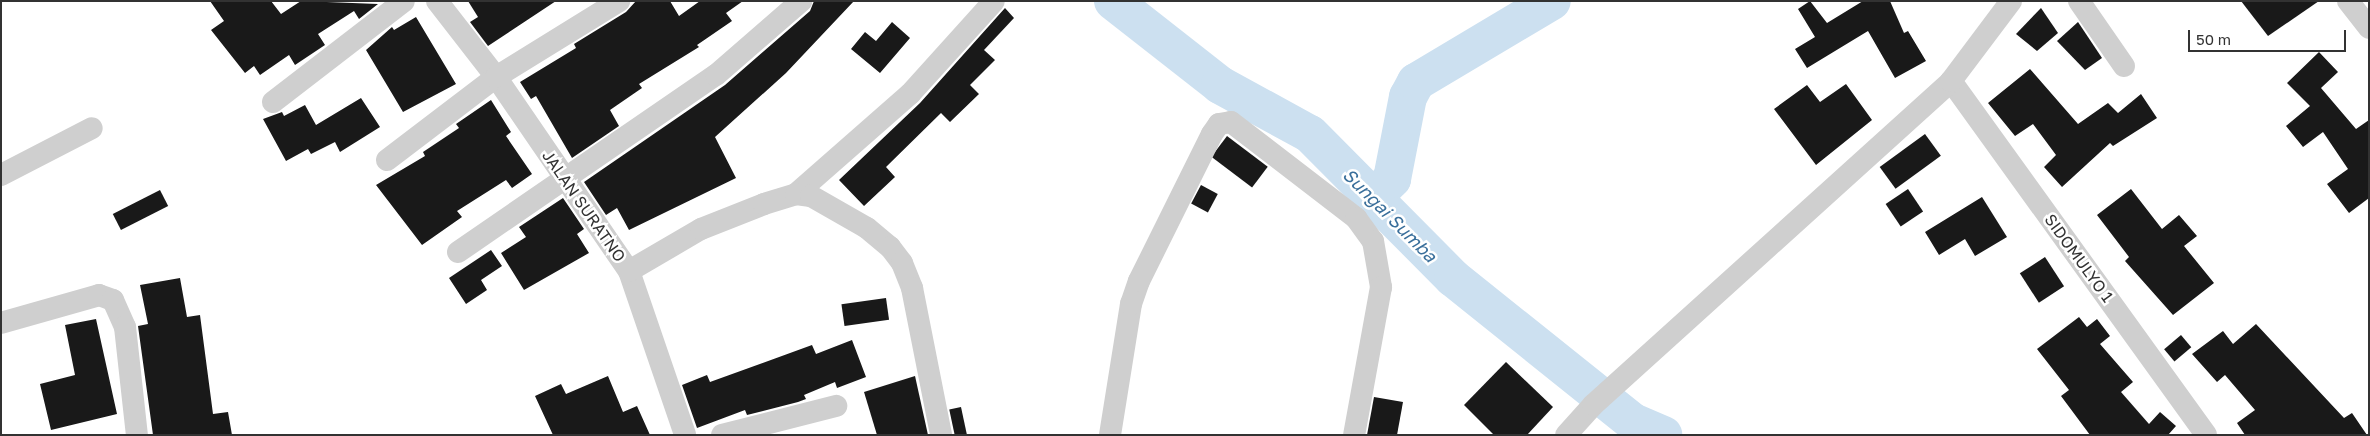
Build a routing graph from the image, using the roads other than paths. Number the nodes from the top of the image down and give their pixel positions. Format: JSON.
{"nodes":[{"id":1,"x":404,"y":1,"type":"edge"},
{"id":2,"x":437,"y":1,"type":"edge"},
{"id":3,"x":619,"y":1,"type":"edge"},
{"id":4,"x":801,"y":1,"type":"edge"},
{"id":5,"x":994,"y":1,"type":"edge"},
{"id":6,"x":2010,"y":1,"type":"edge"},
{"id":7,"x":2079,"y":1,"type":"edge"},
{"id":8,"x":2348,"y":1,"type":"edge"},
{"id":9,"x":2369,"y":28,"type":"edge"},
{"id":10,"x":2124,"y":66,"type":"dead end"},
{"id":11,"x":496,"y":77,"type":"junction"},
{"id":12,"x":1951,"y":81,"type":"junction"},
{"id":13,"x":273,"y":102,"type":"dead end"},
{"id":14,"x":92,"y":128,"type":"dead end"},
{"id":15,"x":387,"y":160,"type":"dead end"},
{"id":16,"x":1,"y":175,"type":"edge"},
{"id":17,"x":564,"y":178,"type":"junction"},
{"id":18,"x":796,"y":194,"type":"junction"},
{"id":19,"x":458,"y":252,"type":"dead end"},
{"id":20,"x":629,"y":271,"type":"junction"},
{"id":21,"x":1,"y":323,"type":"edge"},
{"id":22,"x":836,"y":406,"type":"dead end"},
{"id":23,"x":132,"y":434,"type":"edge"},
{"id":24,"x":685,"y":435,"type":"edge"},
{"id":25,"x":722,"y":435,"type":"edge"},
{"id":26,"x":941,"y":435,"type":"edge"},
{"id":27,"x":1110,"y":435,"type":"edge"},
{"id":28,"x":1354,"y":435,"type":"edge"},
{"id":29,"x":1566,"y":435,"type":"edge"},
{"id":30,"x":2206,"y":435,"type":"edge"}],
"edges":[{"from":1,"to":13,"type":"street"},
{"from":2,"to":11,"type":"street","name":"JALAN SURATNO"},
{"from":3,"to":11,"type":"street"},
{"from":4,"to":17,"type":"street"},
{"from":5,"to":18,"type":"street"},
{"from":6,"to":12,"type":"street"},
{"from":7,"to":10,"type":"street"},
{"from":8,"to":9,"type":"street"},
{"from":11,"to":15,"type":"street"},
{"from":11,"to":17,"type":"street","name":"JALAN SURATNO"},
{"from":12,"to":29,"type":"street"},
{"from":12,"to":30,"type":"street","name":"SIDOMULYO 1"},
{"from":14,"to":16,"type":"street"},
{"from":17,"to":19,"type":"street"},
{"from":17,"to":20,"type":"street","name":"JALAN SURATNO"},
{"from":18,"to":20,"type":"street"},
{"from":18,"to":26,"type":"street"},
{"from":20,"to":24,"type":"street","name":"JALAN SURATNO"},
{"from":21,"to":23,"type":"street"},
{"from":22,"to":25,"type":"street"},
{"from":27,"to":28,"type":"street"}]}
